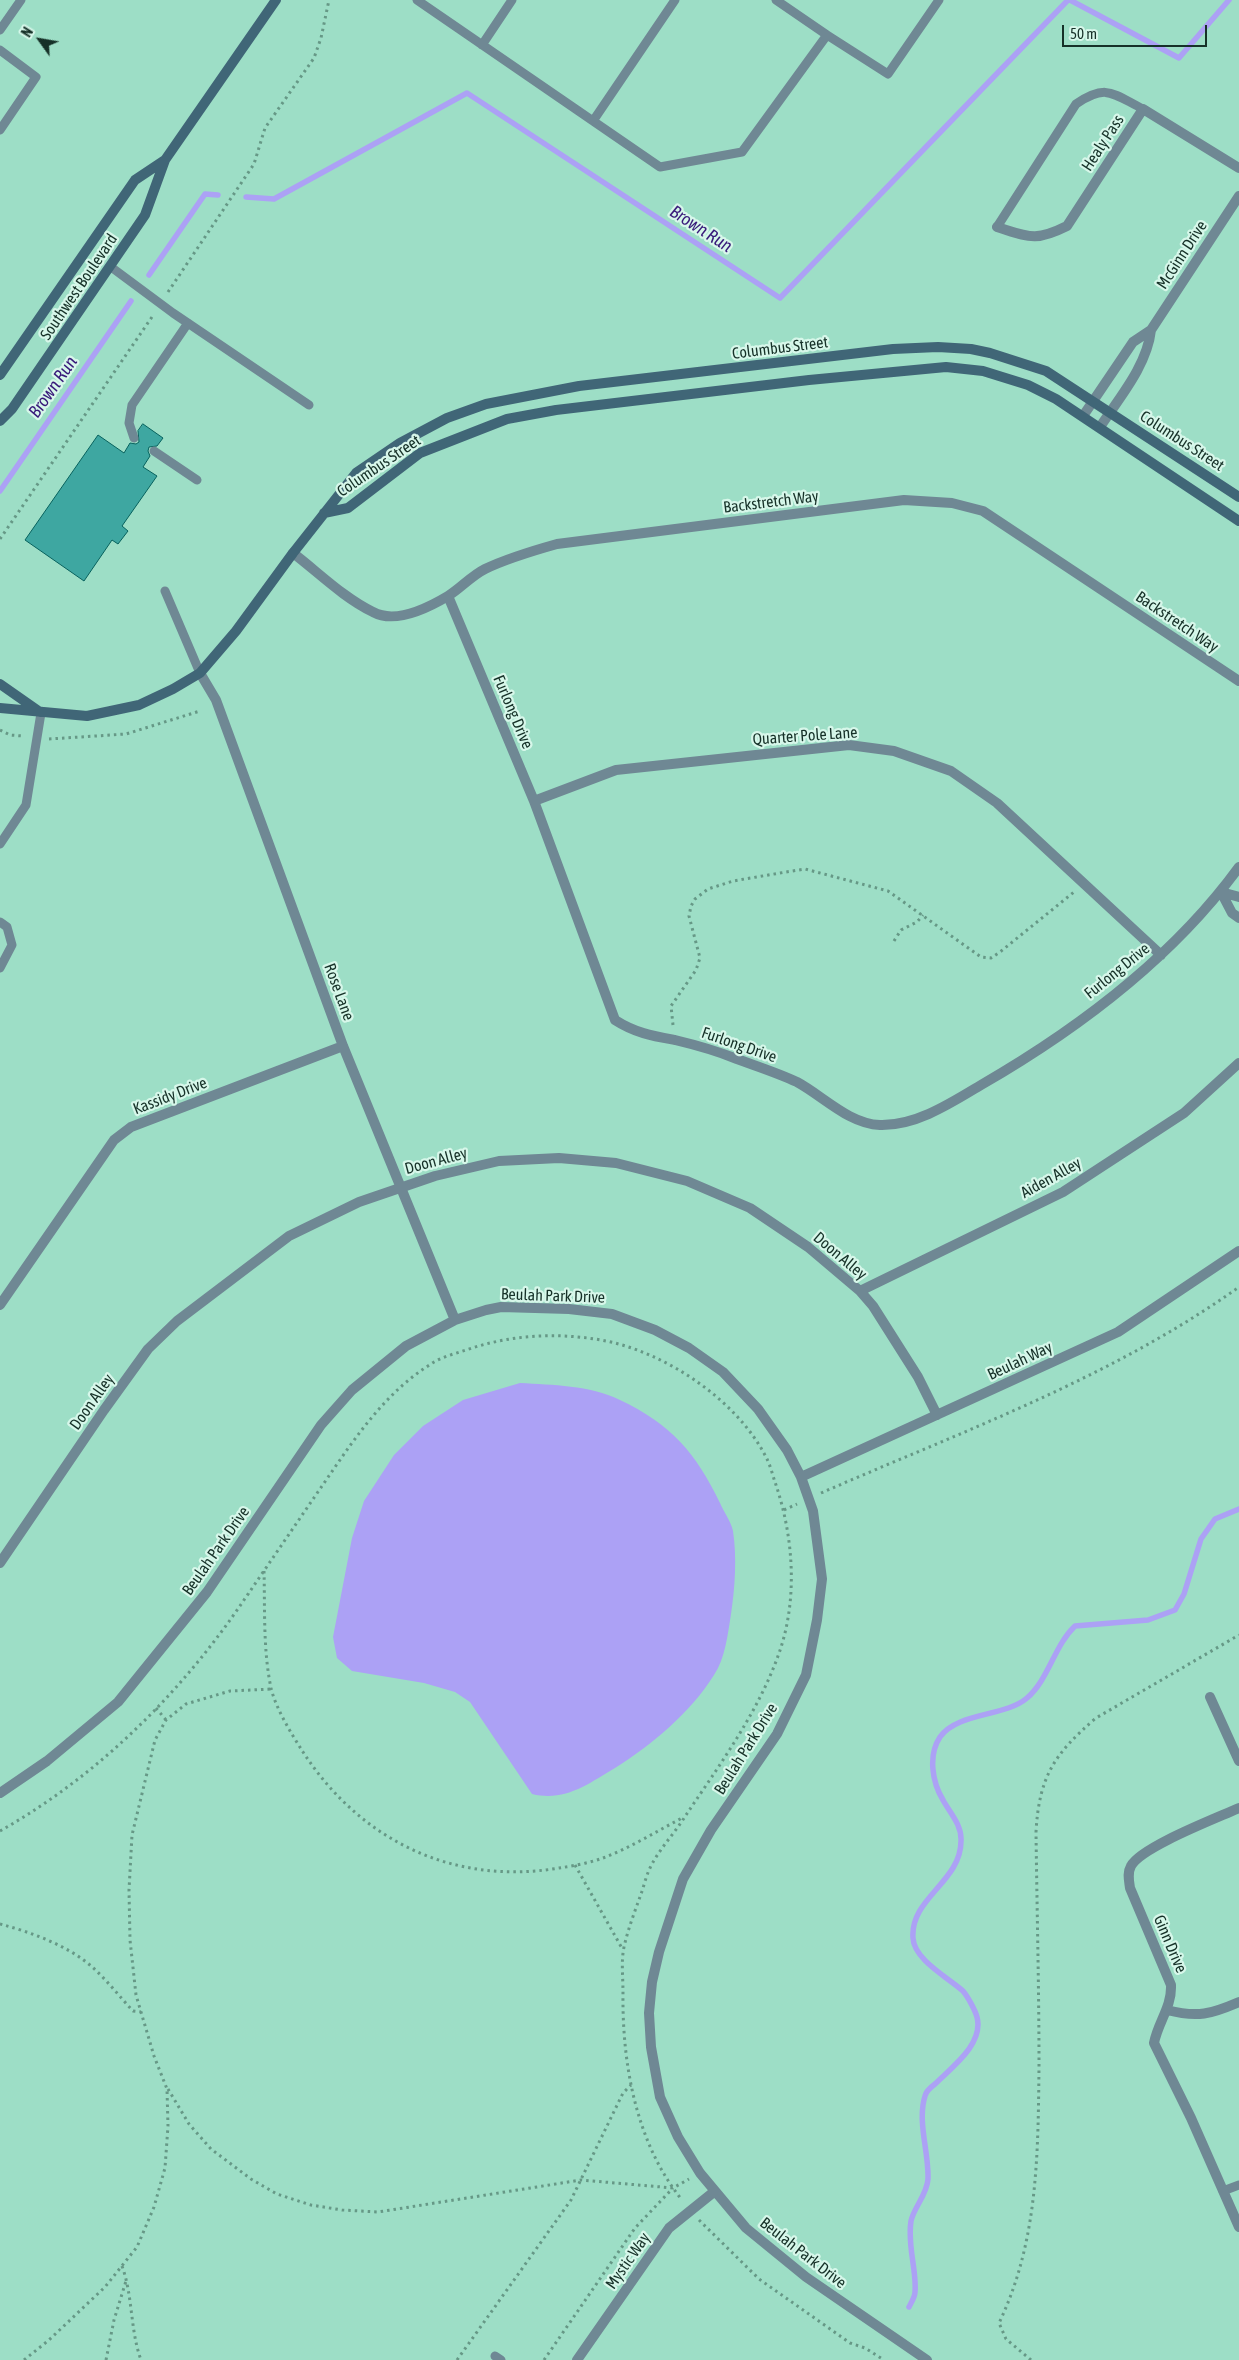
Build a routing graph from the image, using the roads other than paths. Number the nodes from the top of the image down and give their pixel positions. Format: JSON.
{"nodes":[{"id":1,"x":21,"y":0,"type":"edge"},
{"id":2,"x":417,"y":0,"type":"edge"},
{"id":3,"x":512,"y":0,"type":"edge"},
{"id":4,"x":675,"y":0,"type":"edge"},
{"id":5,"x":940,"y":0,"type":"edge"},
{"id":6,"x":274,"y":1,"type":"edge"},
{"id":7,"x":780,"y":1,"type":"edge"},
{"id":8,"x":0,"y":30,"type":"edge"},
{"id":9,"x":827,"y":35,"type":"junction"},
{"id":10,"x":482,"y":45,"type":"junction"},
{"id":11,"x":0,"y":50,"type":"edge"},
{"id":12,"x":1143,"y":109,"type":"junction"},
{"id":13,"x":593,"y":121,"type":"junction"},
{"id":14,"x":0,"y":130,"type":"edge"},
{"id":15,"x":165,"y":160,"type":"junction"},
{"id":16,"x":1239,"y":168,"type":"edge"},
{"id":17,"x":1239,"y":196,"type":"edge"},
{"id":18,"x":997,"y":226,"type":"joint"},
{"id":19,"x":111,"y":267,"type":"junction"},
{"id":20,"x":188,"y":323,"type":"junction"},
{"id":21,"x":1151,"y":330,"type":"junction"},
{"id":22,"x":0,"y":375,"type":"edge"},
{"id":23,"x":1093,"y":400,"type":"junction"},
{"id":24,"x":309,"y":405,"type":"dead end"},
{"id":25,"x":1110,"y":412,"type":"junction"},
{"id":26,"x":1083,"y":416,"type":"junction"},
{"id":27,"x":0,"y":421,"type":"edge"},
{"id":28,"x":1100,"y":427,"type":"junction"},
{"id":29,"x":134,"y":438,"type":"dead end"},
{"id":30,"x":154,"y":451,"type":"dead end"},
{"id":31,"x":197,"y":480,"type":"dead end"},
{"id":32,"x":1239,"y":496,"type":"edge"},
{"id":33,"x":324,"y":513,"type":"junction"},
{"id":34,"x":1239,"y":521,"type":"edge"},
{"id":35,"x":293,"y":553,"type":"junction"},
{"id":36,"x":165,"y":591,"type":"dead end"},
{"id":37,"x":448,"y":596,"type":"junction"},
{"id":38,"x":200,"y":673,"type":"junction"},
{"id":39,"x":1239,"y":681,"type":"edge"},
{"id":40,"x":0,"y":684,"type":"edge"},
{"id":41,"x":0,"y":708,"type":"edge"},
{"id":42,"x":40,"y":713,"type":"junction"},
{"id":43,"x":534,"y":801,"type":"junction"},
{"id":44,"x":0,"y":844,"type":"edge"},
{"id":45,"x":1239,"y":867,"type":"edge"},
{"id":46,"x":1221,"y":892,"type":"junction"},
{"id":47,"x":1239,"y":897,"type":"edge"},
{"id":48,"x":1239,"y":918,"type":"edge"},
{"id":49,"x":0,"y":922,"type":"edge"},
{"id":50,"x":1161,"y":955,"type":"junction"},
{"id":51,"x":0,"y":968,"type":"edge"},
{"id":52,"x":343,"y":1046,"type":"junction"},
{"id":53,"x":1239,"y":1063,"type":"edge"},
{"id":54,"x":401,"y":1186,"type":"junction"},
{"id":55,"x":1239,"y":1251,"type":"edge"},
{"id":56,"x":860,"y":1291,"type":"junction"},
{"id":57,"x":0,"y":1305,"type":"edge"},
{"id":58,"x":455,"y":1320,"type":"junction"},
{"id":59,"x":936,"y":1415,"type":"junction"},
{"id":60,"x":801,"y":1477,"type":"junction"},
{"id":61,"x":0,"y":1563,"type":"edge"},
{"id":62,"x":1210,"y":1697,"type":"dead end"},
{"id":63,"x":1239,"y":1761,"type":"edge"},
{"id":64,"x":0,"y":1793,"type":"edge"},
{"id":65,"x":1239,"y":1808,"type":"edge"},
{"id":66,"x":1239,"y":2002,"type":"edge"},
{"id":67,"x":1167,"y":2010,"type":"junction"},
{"id":68,"x":1239,"y":2185,"type":"edge"},
{"id":69,"x":715,"y":2191,"type":"junction"},
{"id":70,"x":1223,"y":2192,"type":"junction"},
{"id":71,"x":1239,"y":2227,"type":"edge"},
{"id":72,"x":577,"y":2360,"type":"edge"},
{"id":73,"x":927,"y":2360,"type":"edge"}],
"edges":[{"from":1,"to":8,"type":"lane"},
{"from":2,"to":10,"type":"lane"},
{"from":3,"to":10,"type":"lane"},
{"from":4,"to":13,"type":"lane"},
{"from":5,"to":9,"type":"lane"},
{"from":6,"to":15,"type":"street","name":"Southwest Boulevard"},
{"from":7,"to":9,"type":"lane"},
{"from":9,"to":13,"type":"lane"},
{"from":10,"to":13,"type":"lane"},
{"from":11,"to":14,"type":"lane"},
{"from":12,"to":16,"type":"street","name":"Healy Pass"},
{"from":12,"to":18,"type":"street","name":"Healy Pass"},
{"from":12,"to":18,"type":"lane"},
{"from":15,"to":19,"type":"street","name":"Southwest Boulevard"},
{"from":15,"to":22,"type":"street","name":"Southwest Boulevard"},
{"from":17,"to":21,"type":"street","name":"McGinn Drive"},
{"from":19,"to":20,"type":"lane"},
{"from":19,"to":27,"type":"street","name":"Southwest Boulevard"},
{"from":20,"to":24,"type":"lane"},
{"from":20,"to":29,"type":"lane"},
{"from":21,"to":23,"type":"street","name":"McGinn Drive"},
{"from":21,"to":25,"type":"street","name":"McGinn Drive"},
{"from":23,"to":25,"type":"street","name":"Columbus Street"},
{"from":23,"to":26,"type":"street","name":"McGinn Drive"},
{"from":23,"to":33,"type":"street","name":"Columbus Street"},
{"from":25,"to":28,"type":"street","name":"McGinn Drive"},
{"from":25,"to":32,"type":"street","name":"Columbus Street"},
{"from":26,"to":28,"type":"street","name":"Columbus Street"},
{"from":26,"to":33,"type":"street","name":"Columbus Street"},
{"from":28,"to":34,"type":"street","name":"Columbus Street"},
{"from":30,"to":31,"type":"lane"},
{"from":33,"to":35,"type":"street","name":"Columbus Street"},
{"from":35,"to":37,"type":"street","name":"Backstretch Way"},
{"from":35,"to":38,"type":"street","name":"Columbus Street"},
{"from":36,"to":38,"type":"lane"},
{"from":37,"to":39,"type":"street","name":"Backstretch Way"},
{"from":37,"to":43,"type":"street","name":"Furlong Drive"},
{"from":38,"to":42,"type":"street","name":"Columbus Street"},
{"from":38,"to":52,"type":"street","name":"Rose Lane"},
{"from":40,"to":42,"type":"street"},
{"from":41,"to":42,"type":"street","name":"Columbus Street"},
{"from":42,"to":44,"type":"lane"},
{"from":43,"to":50,"type":"street","name":"Quarter Pole Lane"},
{"from":43,"to":50,"type":"street","name":"Furlong Drive"},
{"from":45,"to":46,"type":"street"},
{"from":46,"to":47,"type":"street"},
{"from":46,"to":48,"type":"street"},
{"from":46,"to":50,"type":"street","name":"Furlong Drive"},
{"from":49,"to":51,"type":"lane"},
{"from":52,"to":54,"type":"street","name":"Rose Lane"},
{"from":52,"to":57,"type":"street","name":"Kassidy Drive"},
{"from":53,"to":56,"type":"street","name":"Aiden Alley"},
{"from":54,"to":56,"type":"street","name":"Doon Alley"},
{"from":54,"to":58,"type":"street","name":"Rose Lane"},
{"from":54,"to":61,"type":"street","name":"Doon Alley"},
{"from":55,"to":59,"type":"street","name":"Beulah Way"},
{"from":56,"to":59,"type":"street","name":"Doon Alley"},
{"from":58,"to":60,"type":"street","name":"Beulah Park Drive"},
{"from":58,"to":64,"type":"street","name":"Beulah Park Drive"},
{"from":59,"to":60,"type":"street","name":"Beulah Way"},
{"from":60,"to":69,"type":"street","name":"Beulah Park Drive"},
{"from":62,"to":63,"type":"street"},
{"from":65,"to":67,"type":"street","name":"Ginn Drive"},
{"from":66,"to":67,"type":"street"},
{"from":67,"to":70,"type":"street","name":"Ginn Drive"},
{"from":68,"to":70,"type":"lane"},
{"from":69,"to":72,"type":"street","name":"Mystic Way"},
{"from":69,"to":73,"type":"street","name":"Beulah Park Drive"},
{"from":70,"to":71,"type":"street","name":"Ginn Drive"}]}
